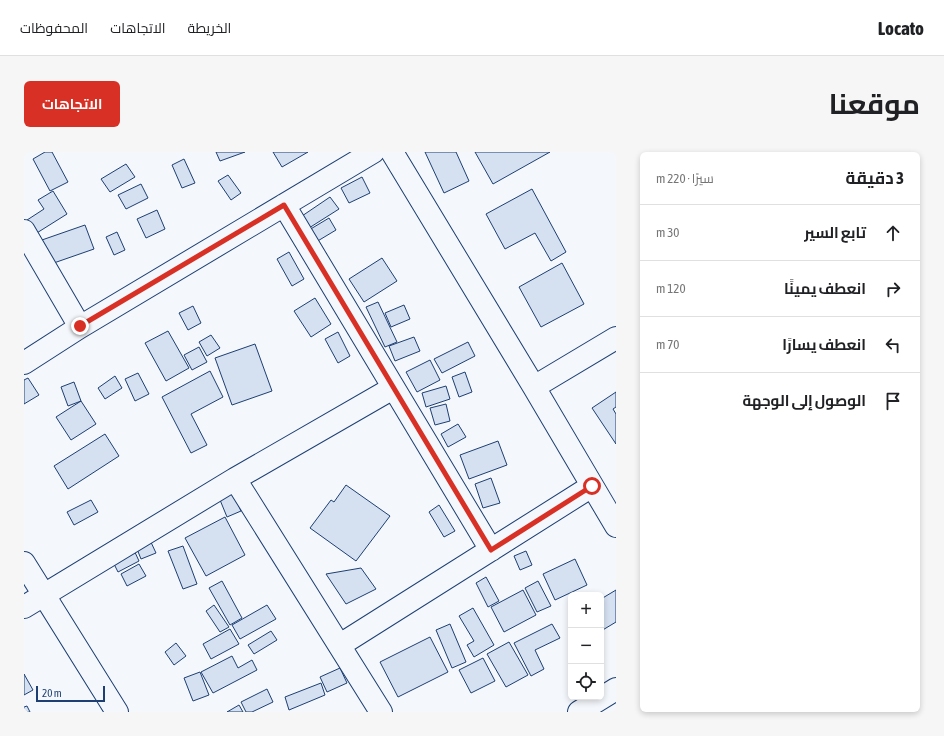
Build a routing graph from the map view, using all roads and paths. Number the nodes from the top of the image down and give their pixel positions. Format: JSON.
{"nodes":[{"id":1,"x":373,"y":152,"type":"edge"},
{"id":2,"x":392,"y":152,"type":"edge"},
{"id":3,"x":284,"y":205,"type":"junction"},
{"id":4,"x":24,"y":231,"type":"edge"},
{"id":5,"x":80,"y":326,"type":"junction"},
{"id":6,"x":616,"y":338,"type":"edge"},
{"id":7,"x":24,"y":363,"type":"edge"},
{"id":8,"x":534,"y":387,"type":"junction"},
{"id":9,"x":392,"y":388,"type":"junction"},
{"id":10,"x":235,"y":479,"type":"junction"},
{"id":11,"x":592,"y":486,"type":"junction"},
{"id":12,"x":616,"y":526,"type":"edge"},
{"id":13,"x":491,"y":550,"type":"junction"},
{"id":14,"x":24,"y":563,"type":"edge"},
{"id":15,"x":44,"y":594,"type":"junction"},
{"id":16,"x":24,"y":607,"type":"edge"},
{"id":17,"x":340,"y":646,"type":"junction"},
{"id":18,"x":616,"y":689,"type":"edge"},
{"id":19,"x":117,"y":712,"type":"edge"},
{"id":20,"x":381,"y":712,"type":"edge"},
{"id":21,"x":579,"y":712,"type":"edge"}],
"edges":[{"from":1,"to":3,"type":"street"},
{"from":2,"to":8,"type":"street"},
{"from":3,"to":5,"type":"street"},
{"from":3,"to":9,"type":"street"},
{"from":4,"to":5,"type":"street"},
{"from":5,"to":7,"type":"street"},
{"from":6,"to":8,"type":"street"},
{"from":8,"to":11,"type":"street"},
{"from":9,"to":10,"type":"street"},
{"from":9,"to":13,"type":"street"},
{"from":10,"to":15,"type":"street"},
{"from":10,"to":17,"type":"street"},
{"from":11,"to":12,"type":"street"},
{"from":11,"to":13,"type":"street"},
{"from":13,"to":17,"type":"street"},
{"from":14,"to":15,"type":"street"},
{"from":15,"to":16,"type":"street"},
{"from":15,"to":19,"type":"street"},
{"from":17,"to":20,"type":"street"},
{"from":18,"to":21,"type":"street"}]}
